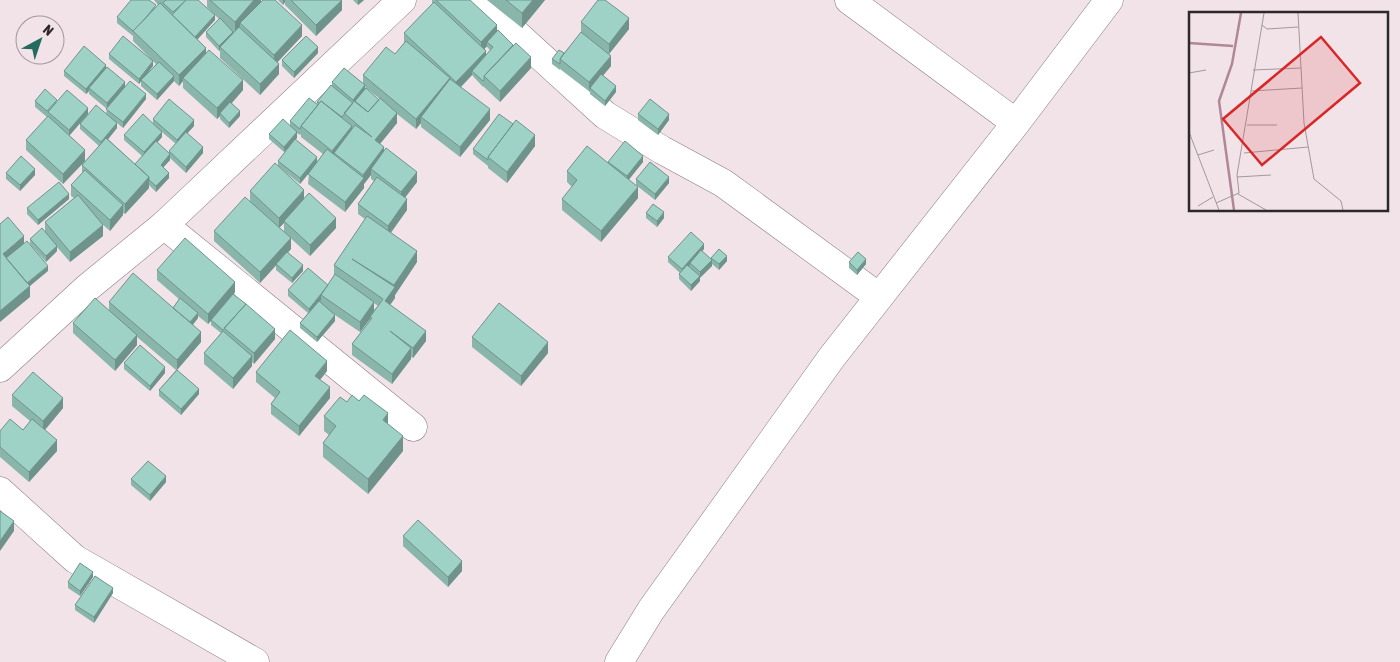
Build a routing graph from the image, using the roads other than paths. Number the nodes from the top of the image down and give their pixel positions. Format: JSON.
{"nodes":[{"id":1,"x":402,"y":0,"type":"edge"},
{"id":2,"x":479,"y":0,"type":"edge"},
{"id":3,"x":849,"y":0,"type":"edge"},
{"id":4,"x":1109,"y":0,"type":"edge"},
{"id":5,"x":1016,"y":123,"type":"junction"},
{"id":6,"x":164,"y":225,"type":"junction"},
{"id":7,"x":879,"y":297,"type":"junction"},
{"id":8,"x":0,"y":368,"type":"edge"},
{"id":9,"x":413,"y":427,"type":"dead end"},
{"id":10,"x":0,"y":491,"type":"edge"},
{"id":11,"x":255,"y":662,"type":"edge"},
{"id":12,"x":619,"y":662,"type":"edge"}],
"edges":[{"from":1,"to":6,"type":"street"},
{"from":2,"to":7,"type":"street"},
{"from":3,"to":5,"type":"street"},
{"from":4,"to":5,"type":"street"},
{"from":5,"to":7,"type":"street"},
{"from":6,"to":8,"type":"street"},
{"from":6,"to":9,"type":"street"},
{"from":7,"to":12,"type":"street"},
{"from":10,"to":11,"type":"street"}]}
